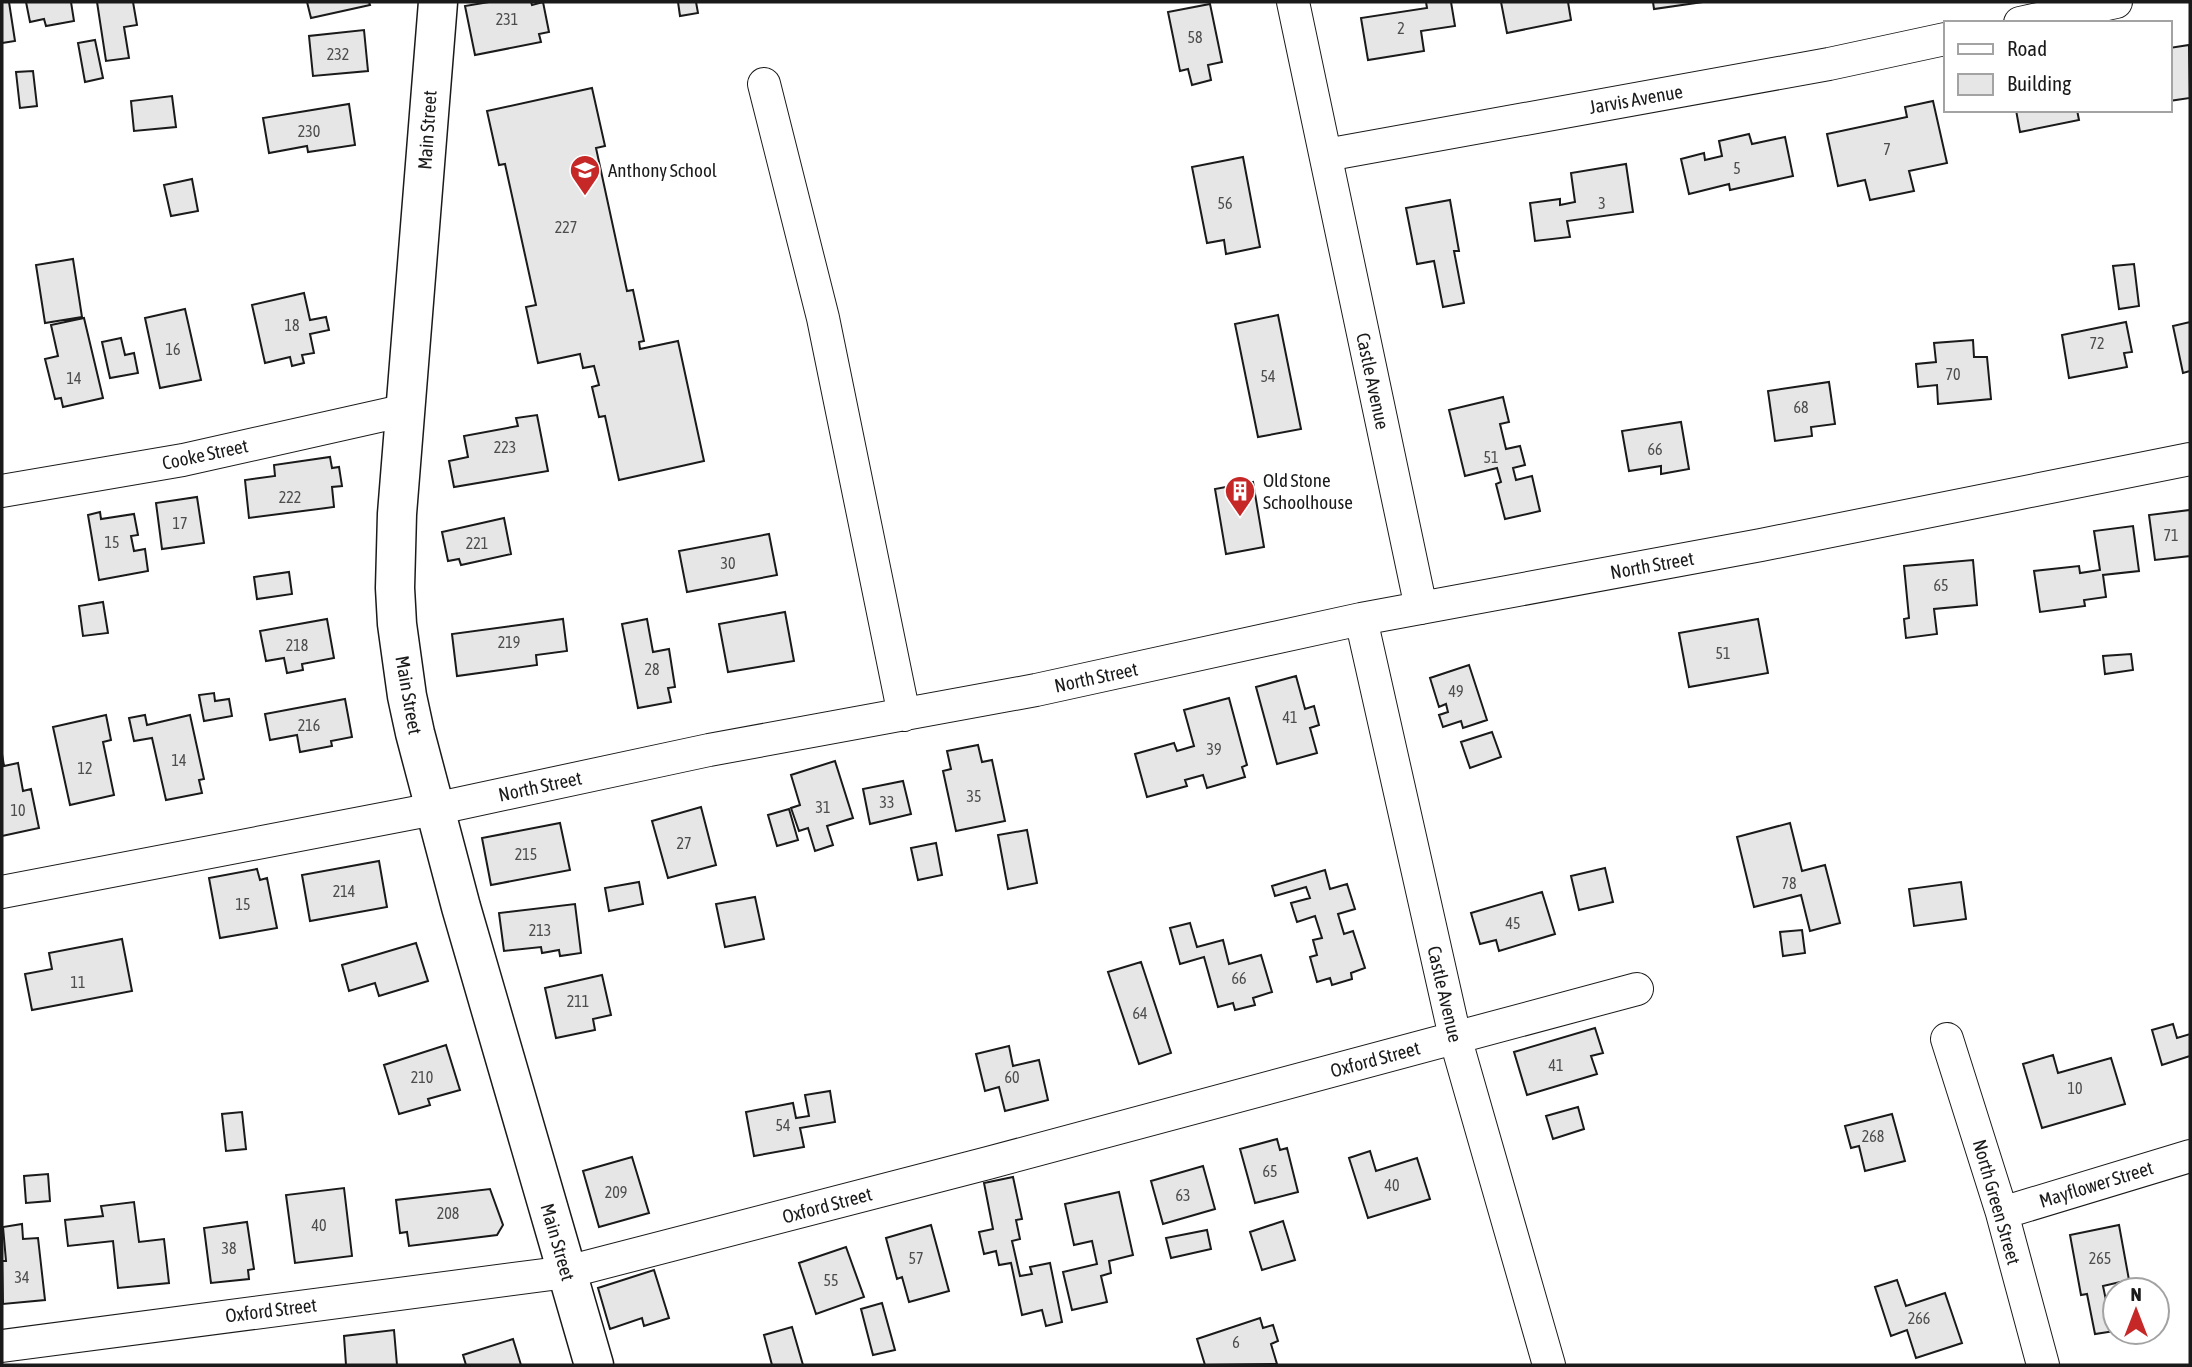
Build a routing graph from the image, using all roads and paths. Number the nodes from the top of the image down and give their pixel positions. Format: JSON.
{"nodes":[{"id":1,"x":438,"y":2,"type":"edge"},
{"id":2,"x":1293,"y":2,"type":"edge"},
{"id":3,"x":2116,"y":2,"type":"edge"},
{"id":4,"x":2029,"y":21,"type":"edge"},
{"id":5,"x":1944,"y":39,"type":"edge"},
{"id":6,"x":764,"y":84,"type":"dead end"},
{"id":7,"x":1326,"y":155,"type":"junction"},
{"id":8,"x":406,"y":410,"type":"junction"},
{"id":9,"x":2190,"y":459,"type":"edge"},
{"id":10,"x":2,"y":491,"type":"edge"},
{"id":11,"x":1421,"y":607,"type":"junction"},
{"id":12,"x":1361,"y":619,"type":"junction"},
{"id":13,"x":904,"y":715,"type":"junction"},
{"id":14,"x":434,"y":809,"type":"junction"},
{"id":15,"x":2,"y":892,"type":"edge"},
{"id":16,"x":1637,"y":989,"type":"dead end"},
{"id":17,"x":1455,"y":1037,"type":"junction"},
{"id":18,"x":1947,"y":1039,"type":"dead end"},
{"id":19,"x":2190,"y":1156,"type":"edge"},
{"id":20,"x":2002,"y":1213,"type":"junction"},
{"id":21,"x":566,"y":1272,"type":"junction"},
{"id":22,"x":2,"y":1346,"type":"edge"},
{"id":23,"x":594,"y":1365,"type":"edge"},
{"id":24,"x":1549,"y":1365,"type":"edge"},
{"id":25,"x":2043,"y":1365,"type":"edge"}],
"edges":[{"from":1,"to":8,"type":"main road","name":"Main Street"},
{"from":2,"to":7,"type":"street","name":"Castle Avenue"},
{"from":3,"to":4,"type":"street"},
{"from":5,"to":7,"type":"street","name":"Jarvis Avenue"},
{"from":6,"to":13,"type":"street"},
{"from":7,"to":11,"type":"street","name":"Castle Avenue"},
{"from":8,"to":10,"type":"street","name":"Cooke Street"},
{"from":8,"to":14,"type":"main road","name":"Main Street"},
{"from":9,"to":11,"type":"street","name":"North Street"},
{"from":11,"to":12,"type":"street","name":"North Street"},
{"from":12,"to":13,"type":"street","name":"North Street"},
{"from":12,"to":17,"type":"street","name":"Castle Avenue"},
{"from":13,"to":14,"type":"street","name":"North Street"},
{"from":14,"to":15,"type":"street","name":"North Street"},
{"from":14,"to":21,"type":"main road","name":"Main Street"},
{"from":16,"to":17,"type":"street","name":"Oxford Street"},
{"from":17,"to":21,"type":"street","name":"Oxford Street"},
{"from":17,"to":24,"type":"street","name":"Castle Avenue"},
{"from":18,"to":20,"type":"street","name":"North Green Street"},
{"from":19,"to":20,"type":"street","name":"Mayflower Street"},
{"from":20,"to":25,"type":"street","name":"North Green Street"},
{"from":21,"to":22,"type":"street","name":"Oxford Street"},
{"from":21,"to":23,"type":"main road","name":"Main Street"}]}
